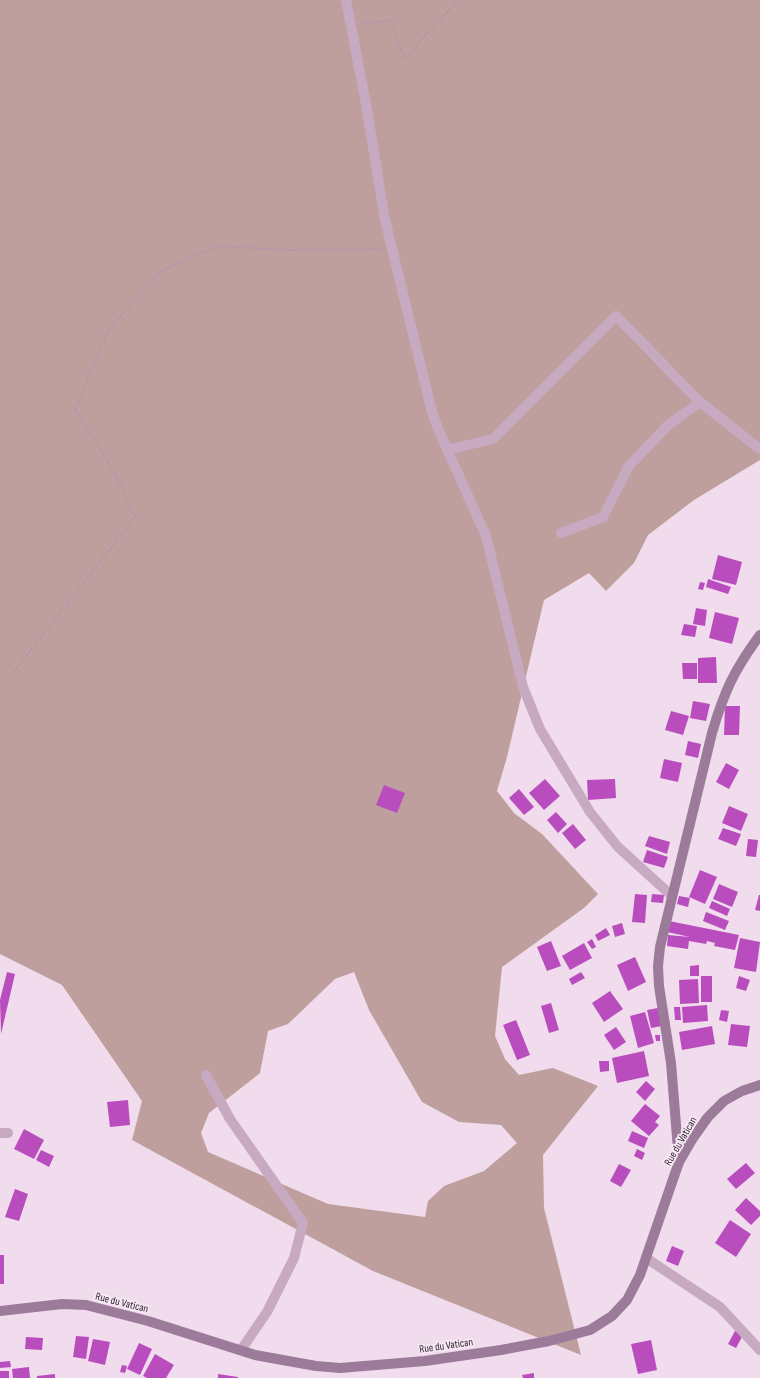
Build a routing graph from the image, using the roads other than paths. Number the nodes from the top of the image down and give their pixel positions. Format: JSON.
{"nodes":[{"id":1,"x":346,"y":0,"type":"edge"},
{"id":2,"x":700,"y":402,"type":"junction"},
{"id":3,"x":760,"y":449,"type":"edge"},
{"id":4,"x":447,"y":450,"type":"junction"},
{"id":5,"x":561,"y":533,"type":"dead end"},
{"id":6,"x":760,"y":634,"type":"edge"},
{"id":7,"x":672,"y":896,"type":"junction"},
{"id":8,"x":206,"y":1075,"type":"dead end"},
{"id":9,"x":760,"y":1085,"type":"edge"},
{"id":10,"x":679,"y":1162,"type":"junction"},
{"id":11,"x":646,"y":1258,"type":"junction"},
{"id":12,"x":0,"y":1312,"type":"edge"},
{"id":13,"x":241,"y":1350,"type":"junction"},
{"id":14,"x":760,"y":1350,"type":"edge"}],
"edges":[{"from":1,"to":4,"type":"street"},
{"from":2,"to":3,"type":"street"},
{"from":2,"to":4,"type":"street"},
{"from":2,"to":5,"type":"street"},
{"from":4,"to":7,"type":"street"},
{"from":6,"to":7,"type":"street"},
{"from":7,"to":10,"type":"street"},
{"from":8,"to":13,"type":"street"},
{"from":9,"to":10,"type":"street","name":"Rue du Vatican"},
{"from":10,"to":11,"type":"street","name":"Rue du Vatican"},
{"from":11,"to":13,"type":"street","name":"Rue du Vatican"},
{"from":11,"to":14,"type":"street"},
{"from":12,"to":13,"type":"street","name":"Rue du Vatican"}]}
